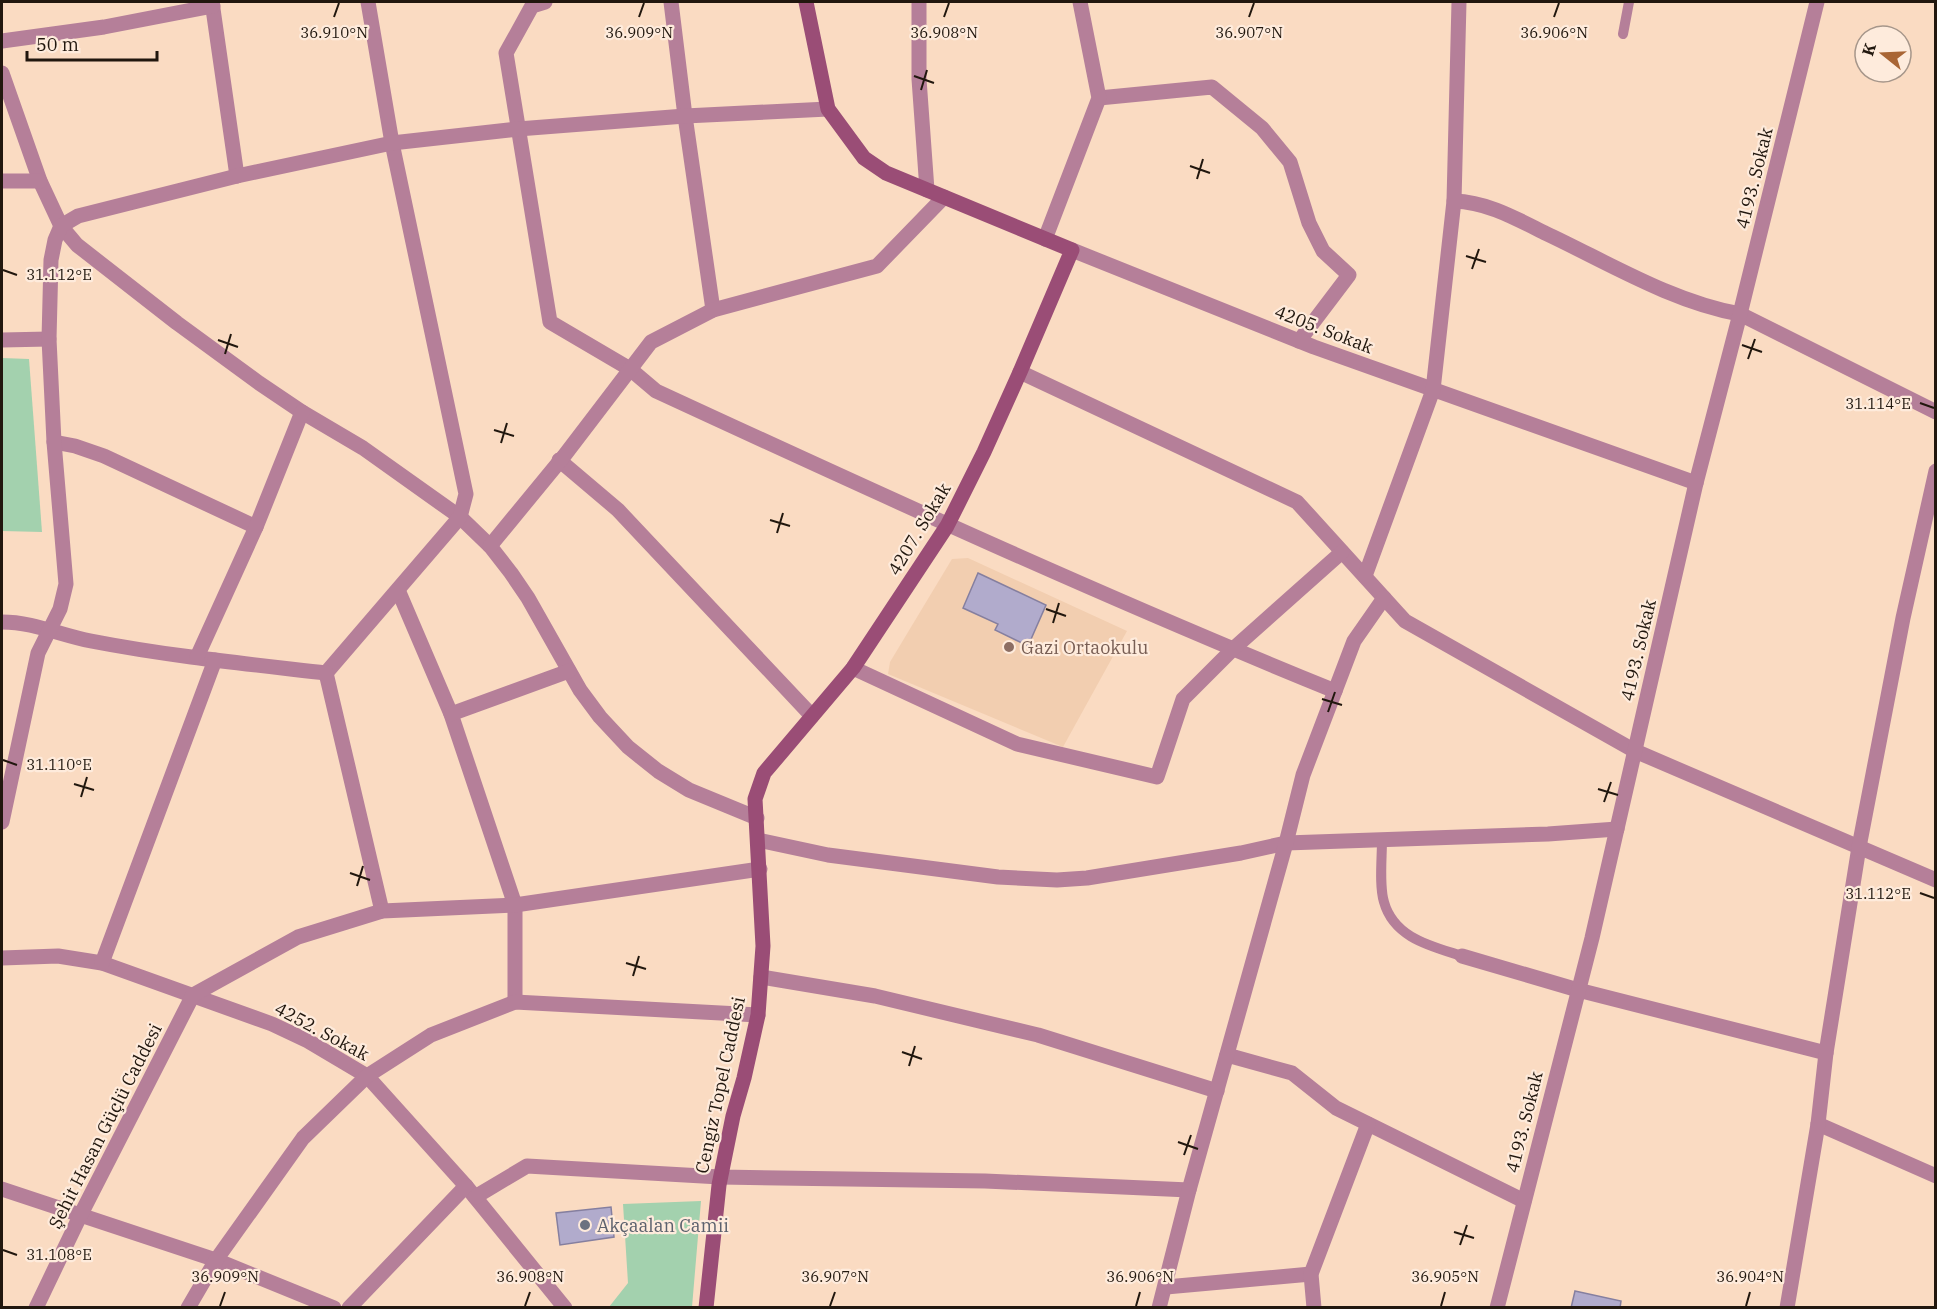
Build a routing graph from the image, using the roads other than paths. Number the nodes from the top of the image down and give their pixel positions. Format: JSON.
{"nodes":[{"id":1,"x":368,"y":2,"type":"edge"},
{"id":2,"x":544,"y":2,"type":"edge"},
{"id":3,"x":671,"y":2,"type":"edge"},
{"id":4,"x":806,"y":2,"type":"edge"},
{"id":5,"x":919,"y":2,"type":"edge"},
{"id":6,"x":1080,"y":2,"type":"edge"},
{"id":7,"x":1459,"y":2,"type":"edge"},
{"id":8,"x":1629,"y":2,"type":"edge"},
{"id":9,"x":1817,"y":2,"type":"edge"},
{"id":10,"x":212,"y":4,"type":"edge"},
{"id":11,"x":1623,"y":34,"type":"dead end"},
{"id":12,"x":2,"y":41,"type":"edge"},
{"id":13,"x":2,"y":73,"type":"edge"},
{"id":14,"x":1099,"y":98,"type":"junction"},
{"id":15,"x":828,"y":109,"type":"junction"},
{"id":16,"x":685,"y":116,"type":"junction"},
{"id":17,"x":519,"y":129,"type":"junction"},
{"id":18,"x":392,"y":143,"type":"junction"},
{"id":19,"x":237,"y":176,"type":"junction"},
{"id":20,"x":2,"y":181,"type":"edge"},
{"id":21,"x":40,"y":181,"type":"junction"},
{"id":22,"x":927,"y":190,"type":"junction"},
{"id":23,"x":944,"y":196,"type":"junction"},
{"id":24,"x":1454,"y":201,"type":"junction"},
{"id":25,"x":61,"y":226,"type":"junction"},
{"id":26,"x":1045,"y":239,"type":"junction"},
{"id":27,"x":1072,"y":250,"type":"junction"},
{"id":28,"x":712,"y":310,"type":"junction"},
{"id":29,"x":1740,"y":314,"type":"junction"},
{"id":30,"x":50,"y":339,"type":"junction"},
{"id":31,"x":2,"y":340,"type":"edge"},
{"id":32,"x":1299,"y":341,"type":"junction"},
{"id":33,"x":630,"y":369,"type":"junction"},
{"id":34,"x":1020,"y":372,"type":"junction"},
{"id":35,"x":1433,"y":390,"type":"junction"},
{"id":36,"x":302,"y":412,"type":"junction"},
{"id":37,"x":1935,"y":412,"type":"edge"},
{"id":38,"x":54,"y":442,"type":"junction"},
{"id":39,"x":559,"y":460,"type":"junction"},
{"id":40,"x":1935,"y":471,"type":"edge"},
{"id":41,"x":1696,"y":483,"type":"junction"},
{"id":42,"x":460,"y":517,"type":"junction"},
{"id":43,"x":947,"y":526,"type":"junction"},
{"id":44,"x":256,"y":527,"type":"junction"},
{"id":45,"x":490,"y":546,"type":"junction"},
{"id":46,"x":1342,"y":552,"type":"junction"},
{"id":47,"x":1365,"y":576,"type":"junction"},
{"id":48,"x":398,"y":590,"type":"junction"},
{"id":49,"x":1384,"y":598,"type":"junction"},
{"id":50,"x":2,"y":622,"type":"edge"},
{"id":51,"x":49,"y":629,"type":"junction"},
{"id":52,"x":1233,"y":650,"type":"junction"},
{"id":53,"x":197,"y":657,"type":"junction"},
{"id":54,"x":215,"y":660,"type":"junction"},
{"id":55,"x":853,"y":668,"type":"junction"},
{"id":56,"x":569,"y":671,"type":"junction"},
{"id":57,"x":326,"y":673,"type":"junction"},
{"id":58,"x":1335,"y":691,"type":"junction"},
{"id":59,"x":452,"y":714,"type":"junction"},
{"id":60,"x":812,"y":716,"type":"junction"},
{"id":61,"x":1635,"y":751,"type":"junction"},
{"id":62,"x":755,"y":799,"type":"joint"},
{"id":63,"x":757,"y":818,"type":"junction"},
{"id":64,"x":2,"y":822,"type":"edge"},
{"id":65,"x":1617,"y":829,"type":"junction"},
{"id":66,"x":758,"y":840,"type":"junction"},
{"id":67,"x":1382,"y":840,"type":"junction"},
{"id":68,"x":1286,"y":843,"type":"junction"},
{"id":69,"x":1859,"y":847,"type":"junction"},
{"id":70,"x":760,"y":869,"type":"junction"},
{"id":71,"x":1935,"y":880,"type":"edge"},
{"id":72,"x":515,"y":905,"type":"junction"},
{"id":73,"x":382,"y":911,"type":"junction"},
{"id":74,"x":1462,"y":956,"type":"joint"},
{"id":75,"x":2,"y":958,"type":"edge"},
{"id":76,"x":102,"y":963,"type":"junction"},
{"id":77,"x":761,"y":977,"type":"junction"},
{"id":78,"x":1578,"y":990,"type":"junction"},
{"id":79,"x":194,"y":994,"type":"junction"},
{"id":80,"x":515,"y":1002,"type":"junction"},
{"id":81,"x":758,"y":1015,"type":"junction"},
{"id":82,"x":1826,"y":1053,"type":"junction"},
{"id":83,"x":1227,"y":1055,"type":"junction"},
{"id":84,"x":367,"y":1076,"type":"junction"},
{"id":85,"x":1217,"y":1091,"type":"junction"},
{"id":86,"x":1368,"y":1124,"type":"junction"},
{"id":87,"x":1818,"y":1124,"type":"junction"},
{"id":88,"x":720,"y":1176,"type":"junction"},
{"id":89,"x":1935,"y":1176,"type":"edge"},
{"id":90,"x":2,"y":1189,"type":"edge"},
{"id":91,"x":1189,"y":1190,"type":"junction"},
{"id":92,"x":470,"y":1192,"type":"junction"},
{"id":93,"x":1524,"y":1201,"type":"junction"},
{"id":94,"x":81,"y":1214,"type":"junction"},
{"id":95,"x":216,"y":1260,"type":"junction"},
{"id":96,"x":1311,"y":1274,"type":"junction"},
{"id":97,"x":1166,"y":1287,"type":"junction"},
{"id":98,"x":36,"y":1308,"type":"edge"},
{"id":99,"x":188,"y":1308,"type":"edge"},
{"id":100,"x":334,"y":1308,"type":"edge"},
{"id":101,"x":349,"y":1308,"type":"edge"},
{"id":102,"x":565,"y":1308,"type":"edge"},
{"id":103,"x":706,"y":1308,"type":"edge"},
{"id":104,"x":1159,"y":1308,"type":"edge"},
{"id":105,"x":1314,"y":1308,"type":"edge"},
{"id":106,"x":1497,"y":1308,"type":"edge"},
{"id":107,"x":1787,"y":1308,"type":"edge"}],
"edges":[{"from":1,"to":18,"type":"street"},
{"from":2,"to":17,"type":"street"},
{"from":3,"to":16,"type":"street"},
{"from":4,"to":15,"type":"street"},
{"from":5,"to":22,"type":"street"},
{"from":6,"to":14,"type":"street"},
{"from":7,"to":24,"type":"street"},
{"from":8,"to":11,"type":"lane"},
{"from":9,"to":29,"type":"street","name":"4193. Sokak"},
{"from":10,"to":12,"type":"street"},
{"from":10,"to":19,"type":"street"},
{"from":13,"to":21,"type":"street"},
{"from":14,"to":26,"type":"street"},
{"from":14,"to":32,"type":"street"},
{"from":15,"to":16,"type":"street"},
{"from":15,"to":22,"type":"street","name":"4205. Sokak"},
{"from":16,"to":17,"type":"street"},
{"from":16,"to":28,"type":"street"},
{"from":17,"to":18,"type":"street"},
{"from":17,"to":33,"type":"street"},
{"from":18,"to":19,"type":"street"},
{"from":18,"to":42,"type":"street"},
{"from":19,"to":25,"type":"street"},
{"from":20,"to":21,"type":"street"},
{"from":21,"to":25,"type":"street"},
{"from":22,"to":23,"type":"street","name":"4205. Sokak"},
{"from":23,"to":26,"type":"street","name":"4205. Sokak"},
{"from":23,"to":28,"type":"street"},
{"from":24,"to":29,"type":"street"},
{"from":24,"to":35,"type":"street"},
{"from":25,"to":30,"type":"street"},
{"from":25,"to":36,"type":"street"},
{"from":26,"to":27,"type":"street","name":"4205. Sokak"},
{"from":27,"to":32,"type":"street","name":"4205. Sokak"},
{"from":27,"to":34,"type":"street","name":"4207. Sokak"},
{"from":28,"to":33,"type":"street"},
{"from":29,"to":37,"type":"street"},
{"from":29,"to":41,"type":"street","name":"4193. Sokak"},
{"from":30,"to":31,"type":"street"},
{"from":30,"to":38,"type":"street"},
{"from":32,"to":35,"type":"street","name":"4205. Sokak"},
{"from":33,"to":39,"type":"street"},
{"from":33,"to":43,"type":"street"},
{"from":34,"to":43,"type":"street","name":"4207. Sokak"},
{"from":34,"to":46,"type":"street"},
{"from":35,"to":41,"type":"street","name":"4205. Sokak"},
{"from":35,"to":47,"type":"street"},
{"from":36,"to":42,"type":"street"},
{"from":36,"to":44,"type":"street"},
{"from":38,"to":44,"type":"street"},
{"from":38,"to":51,"type":"street"},
{"from":39,"to":45,"type":"street"},
{"from":39,"to":60,"type":"street"},
{"from":40,"to":69,"type":"street"},
{"from":41,"to":61,"type":"street","name":"4193. Sokak"},
{"from":42,"to":45,"type":"street"},
{"from":42,"to":48,"type":"street"},
{"from":43,"to":52,"type":"street"},
{"from":43,"to":55,"type":"street","name":"4207. Sokak"},
{"from":44,"to":53,"type":"street"},
{"from":45,"to":56,"type":"street"},
{"from":46,"to":47,"type":"street"},
{"from":46,"to":52,"type":"street"},
{"from":47,"to":49,"type":"street"},
{"from":48,"to":57,"type":"street"},
{"from":48,"to":59,"type":"street"},
{"from":49,"to":58,"type":"street"},
{"from":49,"to":61,"type":"street"},
{"from":50,"to":51,"type":"street"},
{"from":51,"to":53,"type":"street"},
{"from":51,"to":64,"type":"street"},
{"from":52,"to":55,"type":"street"},
{"from":52,"to":58,"type":"street"},
{"from":53,"to":54,"type":"street"},
{"from":54,"to":57,"type":"street"},
{"from":54,"to":76,"type":"street"},
{"from":55,"to":60,"type":"street","name":"4207. Sokak"},
{"from":56,"to":59,"type":"street"},
{"from":56,"to":63,"type":"street"},
{"from":57,"to":73,"type":"street"},
{"from":58,"to":68,"type":"street"},
{"from":59,"to":72,"type":"street"},
{"from":60,"to":62,"type":"street","name":"4207. Sokak"},
{"from":61,"to":65,"type":"street","name":"4193. Sokak"},
{"from":61,"to":69,"type":"street"},
{"from":62,"to":63,"type":"street","name":"Cengiz Topel Caddesi"},
{"from":63,"to":66,"type":"street","name":"Cengiz Topel Caddesi"},
{"from":65,"to":67,"type":"street"},
{"from":65,"to":78,"type":"street","name":"4193. Sokak"},
{"from":66,"to":68,"type":"street"},
{"from":66,"to":70,"type":"street","name":"Cengiz Topel Caddesi"},
{"from":67,"to":68,"type":"street"},
{"from":67,"to":74,"type":"lane"},
{"from":68,"to":83,"type":"street"},
{"from":69,"to":71,"type":"street"},
{"from":69,"to":82,"type":"street"},
{"from":70,"to":72,"type":"street"},
{"from":70,"to":77,"type":"street","name":"Cengiz Topel Caddesi"},
{"from":72,"to":73,"type":"street"},
{"from":72,"to":80,"type":"street"},
{"from":73,"to":79,"type":"street"},
{"from":74,"to":78,"type":"street"},
{"from":75,"to":76,"type":"street","name":"4252. Sokak"},
{"from":76,"to":79,"type":"street","name":"4252. Sokak"},
{"from":77,"to":81,"type":"street","name":"Cengiz Topel Caddesi"},
{"from":77,"to":85,"type":"street"},
{"from":78,"to":82,"type":"street"},
{"from":78,"to":93,"type":"street","name":"4193. Sokak"},
{"from":79,"to":84,"type":"street","name":"4252. Sokak"},
{"from":79,"to":94,"type":"street","name":"Şehit Hasan Güçlü Caddesi"},
{"from":80,"to":81,"type":"street"},
{"from":80,"to":84,"type":"street"},
{"from":81,"to":88,"type":"street","name":"Cengiz Topel Caddesi"},
{"from":82,"to":87,"type":"street"},
{"from":83,"to":85,"type":"street"},
{"from":83,"to":86,"type":"street"},
{"from":84,"to":92,"type":"street","name":"4252. Sokak"},
{"from":84,"to":95,"type":"street"},
{"from":85,"to":91,"type":"street"},
{"from":86,"to":93,"type":"street"},
{"from":86,"to":96,"type":"street"},
{"from":87,"to":89,"type":"street"},
{"from":87,"to":107,"type":"street"},
{"from":88,"to":91,"type":"street"},
{"from":88,"to":92,"type":"street"},
{"from":88,"to":103,"type":"street","name":"Cengiz Topel Caddesi"},
{"from":90,"to":94,"type":"street"},
{"from":91,"to":97,"type":"street"},
{"from":92,"to":101,"type":"street"},
{"from":92,"to":102,"type":"street","name":"4252. Sokak"},
{"from":93,"to":106,"type":"street","name":"4193. Sokak"},
{"from":94,"to":95,"type":"street"},
{"from":94,"to":98,"type":"street","name":"Şehit Hasan Güçlü Caddesi"},
{"from":95,"to":99,"type":"street"},
{"from":95,"to":100,"type":"street"},
{"from":96,"to":97,"type":"street"},
{"from":96,"to":105,"type":"street"},
{"from":97,"to":104,"type":"street"}]}
